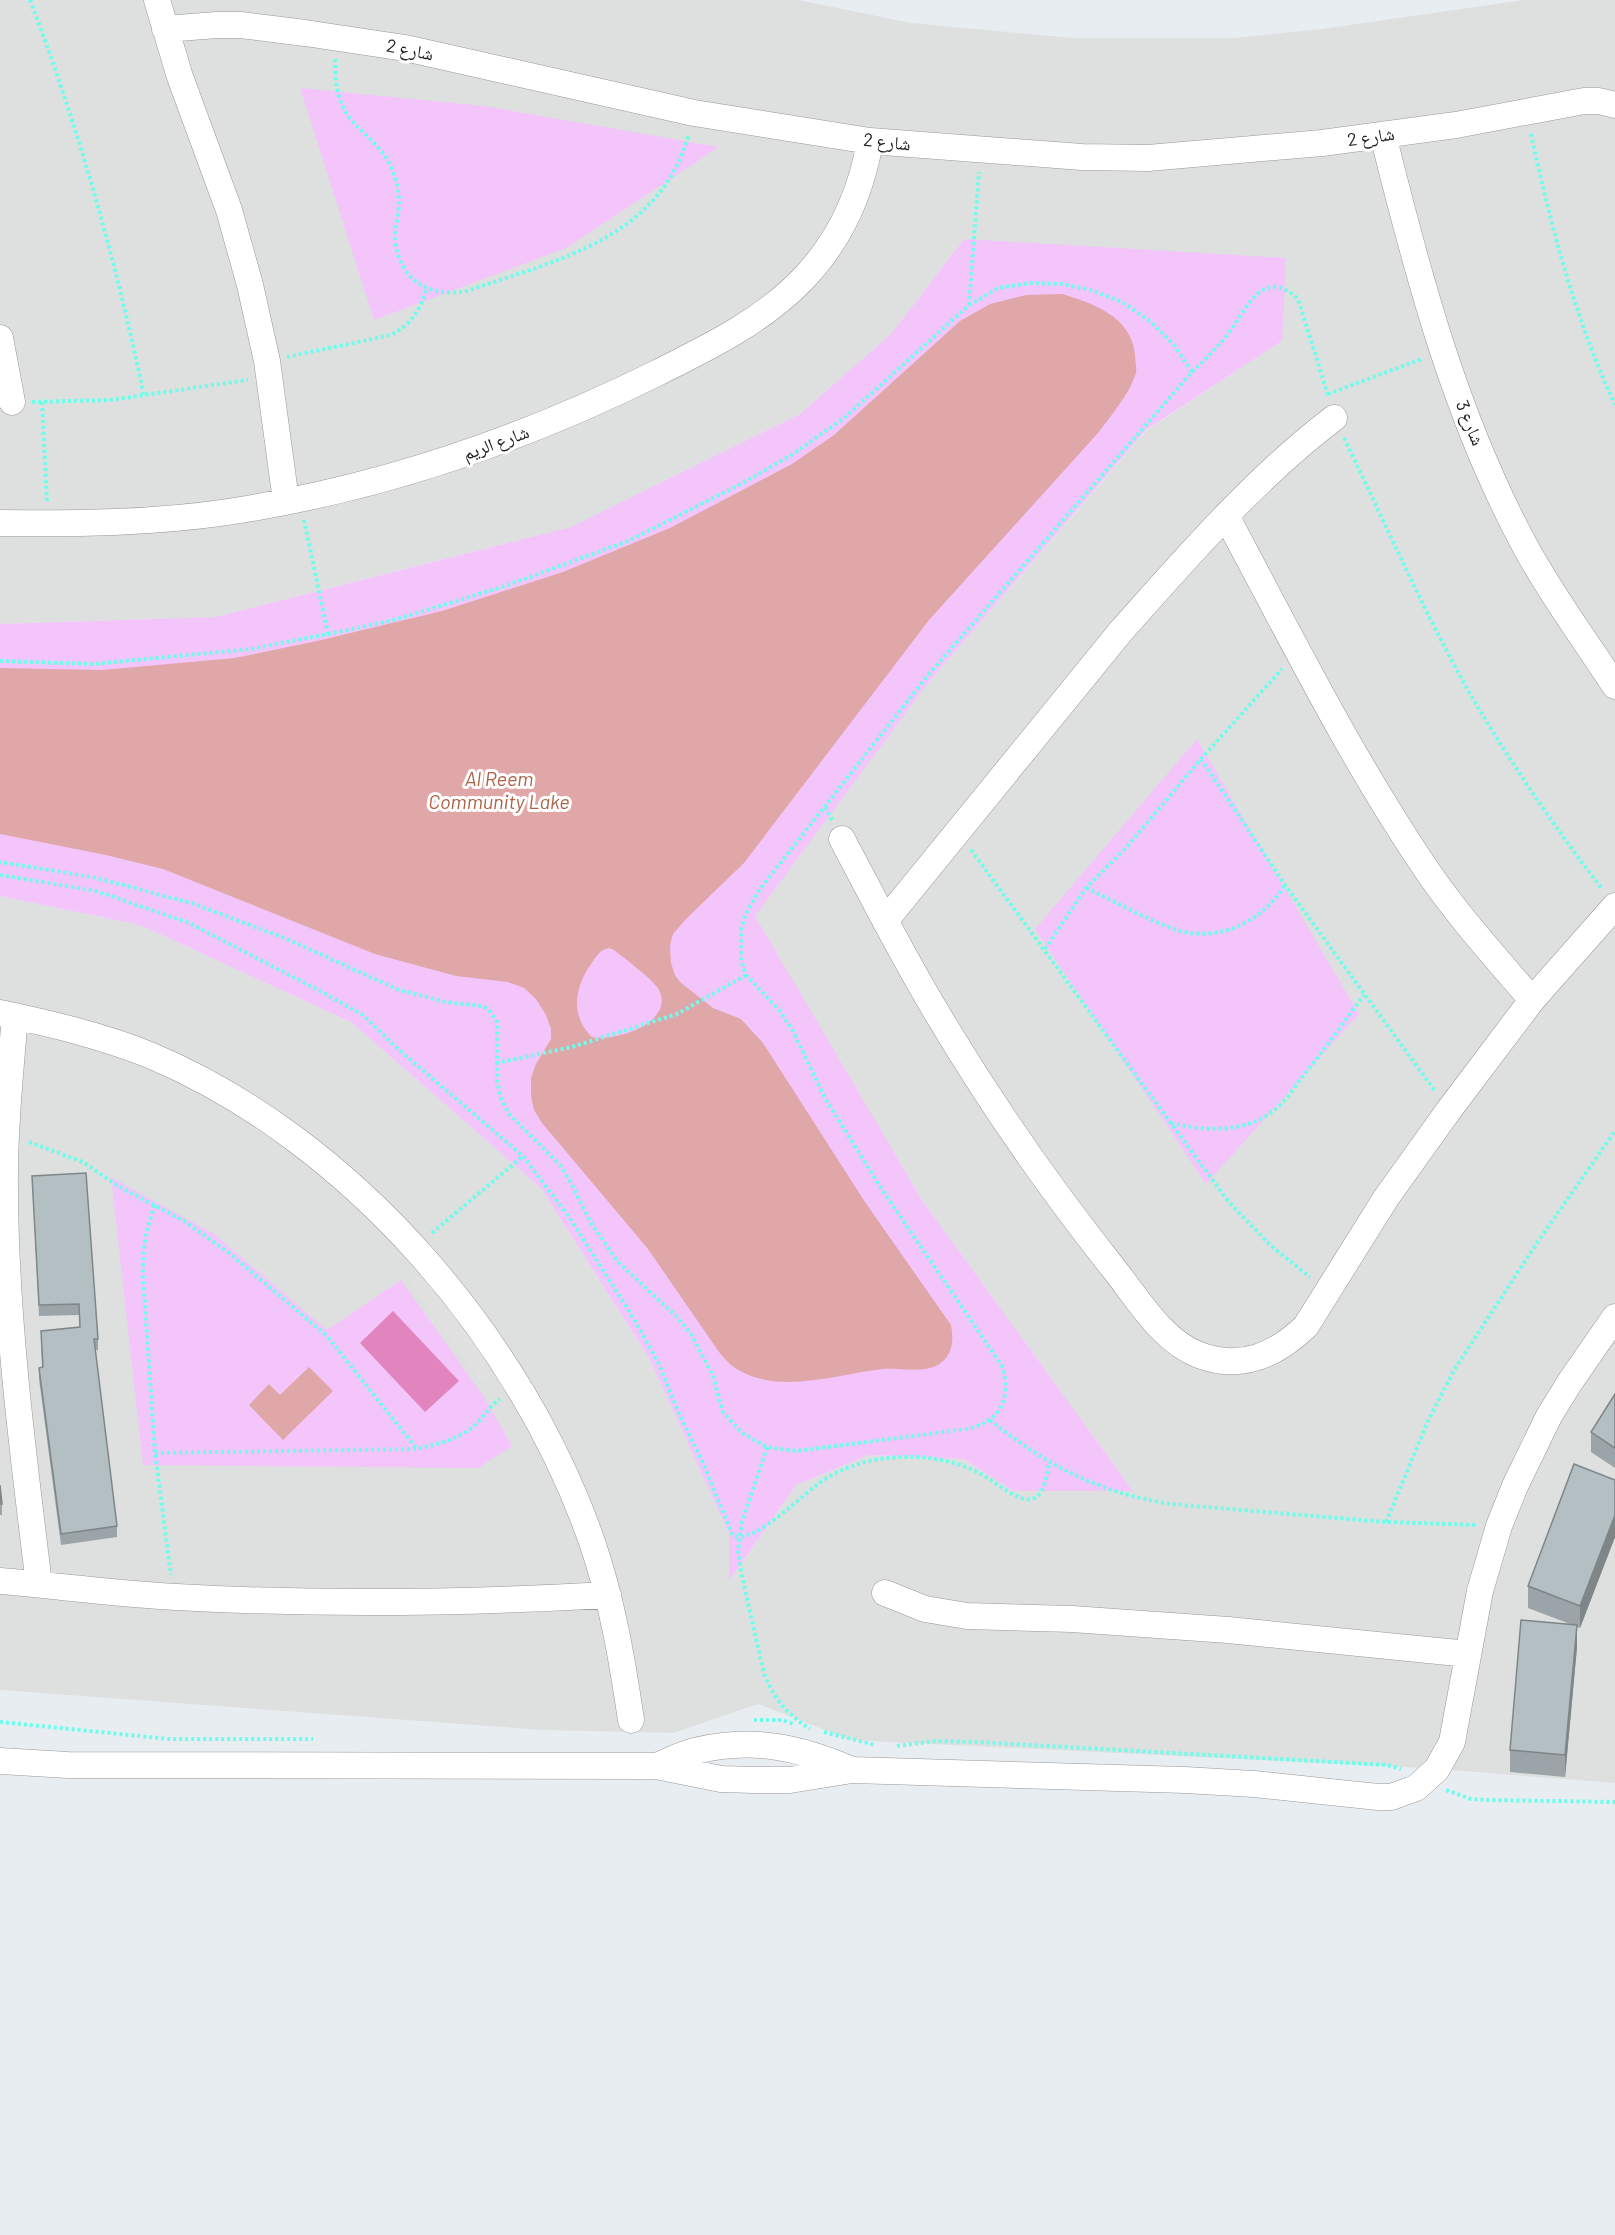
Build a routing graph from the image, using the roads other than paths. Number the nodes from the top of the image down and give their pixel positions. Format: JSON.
{"nodes":[{"id":1,"x":157,"y":0,"type":"edge"},
{"id":2,"x":165,"y":29,"type":"junction"},
{"id":3,"x":1615,"y":105,"type":"edge"},
{"id":4,"x":1383,"y":135,"type":"junction"},
{"id":5,"x":870,"y":141,"type":"junction"},
{"id":6,"x":0,"y":338,"type":"edge"},
{"id":7,"x":12,"y":402,"type":"road end"},
{"id":8,"x":1331,"y":406,"type":"road end"},
{"id":9,"x":293,"y":499,"type":"junction"},
{"id":10,"x":1227,"y":516,"type":"junction"},
{"id":11,"x":0,"y":523,"type":"edge"},
{"id":12,"x":1615,"y":686,"type":"edge"},
{"id":13,"x":842,"y":839,"type":"dead end"},
{"id":14,"x":1612,"y":902,"type":"edge"},
{"id":15,"x":885,"y":921,"type":"junction"},
{"id":16,"x":1532,"y":1000,"type":"junction"},
{"id":17,"x":8,"y":1015,"type":"edge"},
{"id":18,"x":1615,"y":1317,"type":"edge"},
{"id":19,"x":0,"y":1581,"type":"edge"},
{"id":20,"x":39,"y":1584,"type":"junction"},
{"id":21,"x":885,"y":1593,"type":"dead end"},
{"id":22,"x":608,"y":1595,"type":"junction"},
{"id":23,"x":1468,"y":1654,"type":"junction"},
{"id":24,"x":631,"y":1720,"type":"dead end"},
{"id":25,"x":0,"y":1761,"type":"edge"},
{"id":26,"x":656,"y":1766,"type":"junction"},
{"id":27,"x":852,"y":1770,"type":"junction"}],
"edges":[{"from":1,"to":2,"type":"street"},
{"from":2,"to":5,"type":"street","name":"شارع 2"},
{"from":2,"to":9,"type":"street"},
{"from":3,"to":4,"type":"street","name":"شارع 2"},
{"from":4,"to":5,"type":"street","name":"شارع 2"},
{"from":4,"to":12,"type":"street","name":"شارع 3"},
{"from":5,"to":9,"type":"street","name":"شارع الريم"},
{"from":6,"to":7,"type":"street"},
{"from":8,"to":10,"type":"street"},
{"from":9,"to":11,"type":"street","name":"شارع الريم"},
{"from":10,"to":15,"type":"street"},
{"from":10,"to":16,"type":"street"},
{"from":13,"to":15,"type":"street"},
{"from":14,"to":16,"type":"street"},
{"from":15,"to":16,"type":"street"},
{"from":17,"to":20,"type":"street"},
{"from":17,"to":22,"type":"street"},
{"from":18,"to":23,"type":"street"},
{"from":19,"to":20,"type":"street"},
{"from":20,"to":22,"type":"street"},
{"from":21,"to":23,"type":"street"},
{"from":22,"to":24,"type":"street"},
{"from":23,"to":27,"type":"street"},
{"from":25,"to":26,"type":"street"},
{"from":26,"to":27,"type":"street"},
{"from":26,"to":27,"type":"street"}]}
